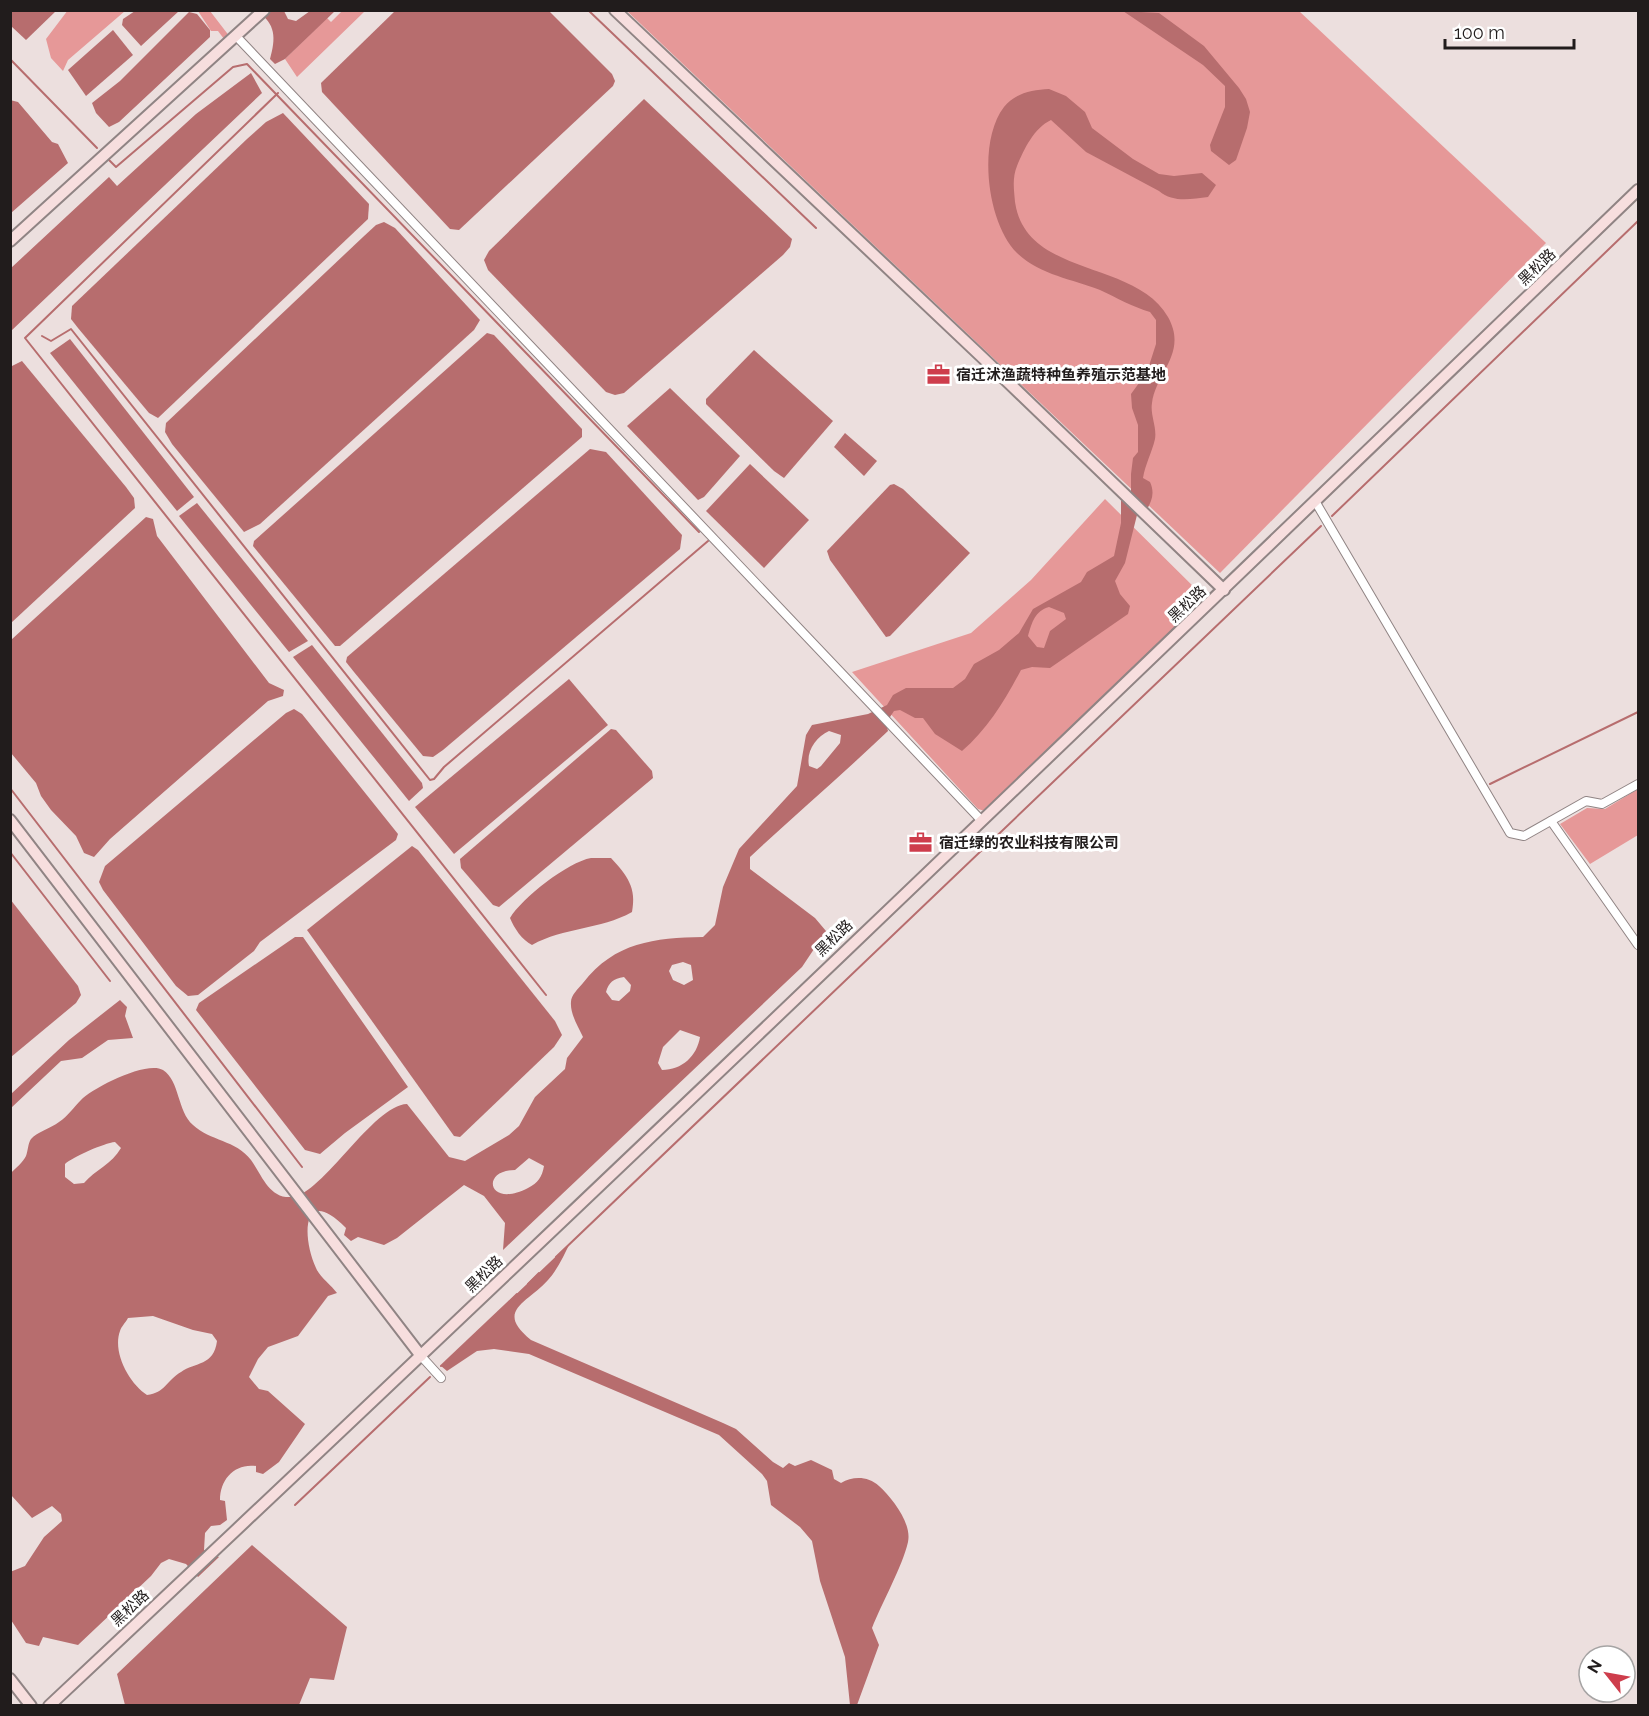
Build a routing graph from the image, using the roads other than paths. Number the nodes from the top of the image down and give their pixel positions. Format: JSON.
{"nodes":[{"id":1,"x":264,"y":10,"type":"edge"},
{"id":2,"x":615,"y":10,"type":"edge"},
{"id":3,"x":236,"y":36,"type":"junction"},
{"id":4,"x":1638,"y":190,"type":"edge"},
{"id":5,"x":10,"y":241,"type":"edge"},
{"id":6,"x":1315,"y":501,"type":"junction"},
{"id":7,"x":1224,"y":590,"type":"junction"},
{"id":8,"x":1638,"y":784,"type":"edge"},
{"id":9,"x":10,"y":820,"type":"edge"},
{"id":10,"x":981,"y":820,"type":"junction"},
{"id":11,"x":1551,"y":821,"type":"junction"},
{"id":12,"x":1638,"y":945,"type":"edge"},
{"id":13,"x":424,"y":1359,"type":"junction"},
{"id":14,"x":441,"y":1378,"type":"dead end"},
{"id":15,"x":10,"y":1679,"type":"edge"},
{"id":16,"x":31,"y":1706,"type":"edge"},
{"id":17,"x":49,"y":1706,"type":"edge"}],
"edges":[{"from":1,"to":3,"type":"street"},
{"from":2,"to":7,"type":"street"},
{"from":3,"to":5,"type":"street"},
{"from":3,"to":10,"type":"street"},
{"from":4,"to":6,"type":"street","name":"黑松路"},
{"from":6,"to":7,"type":"street","name":"黑松路"},
{"from":6,"to":11,"type":"street"},
{"from":7,"to":10,"type":"street","name":"黑松路"},
{"from":8,"to":11,"type":"street"},
{"from":9,"to":13,"type":"street"},
{"from":10,"to":13,"type":"street","name":"黑松路"},
{"from":11,"to":12,"type":"street"},
{"from":13,"to":14,"type":"street"},
{"from":13,"to":17,"type":"street","name":"黑松路"},
{"from":15,"to":16,"type":"street"}]}
